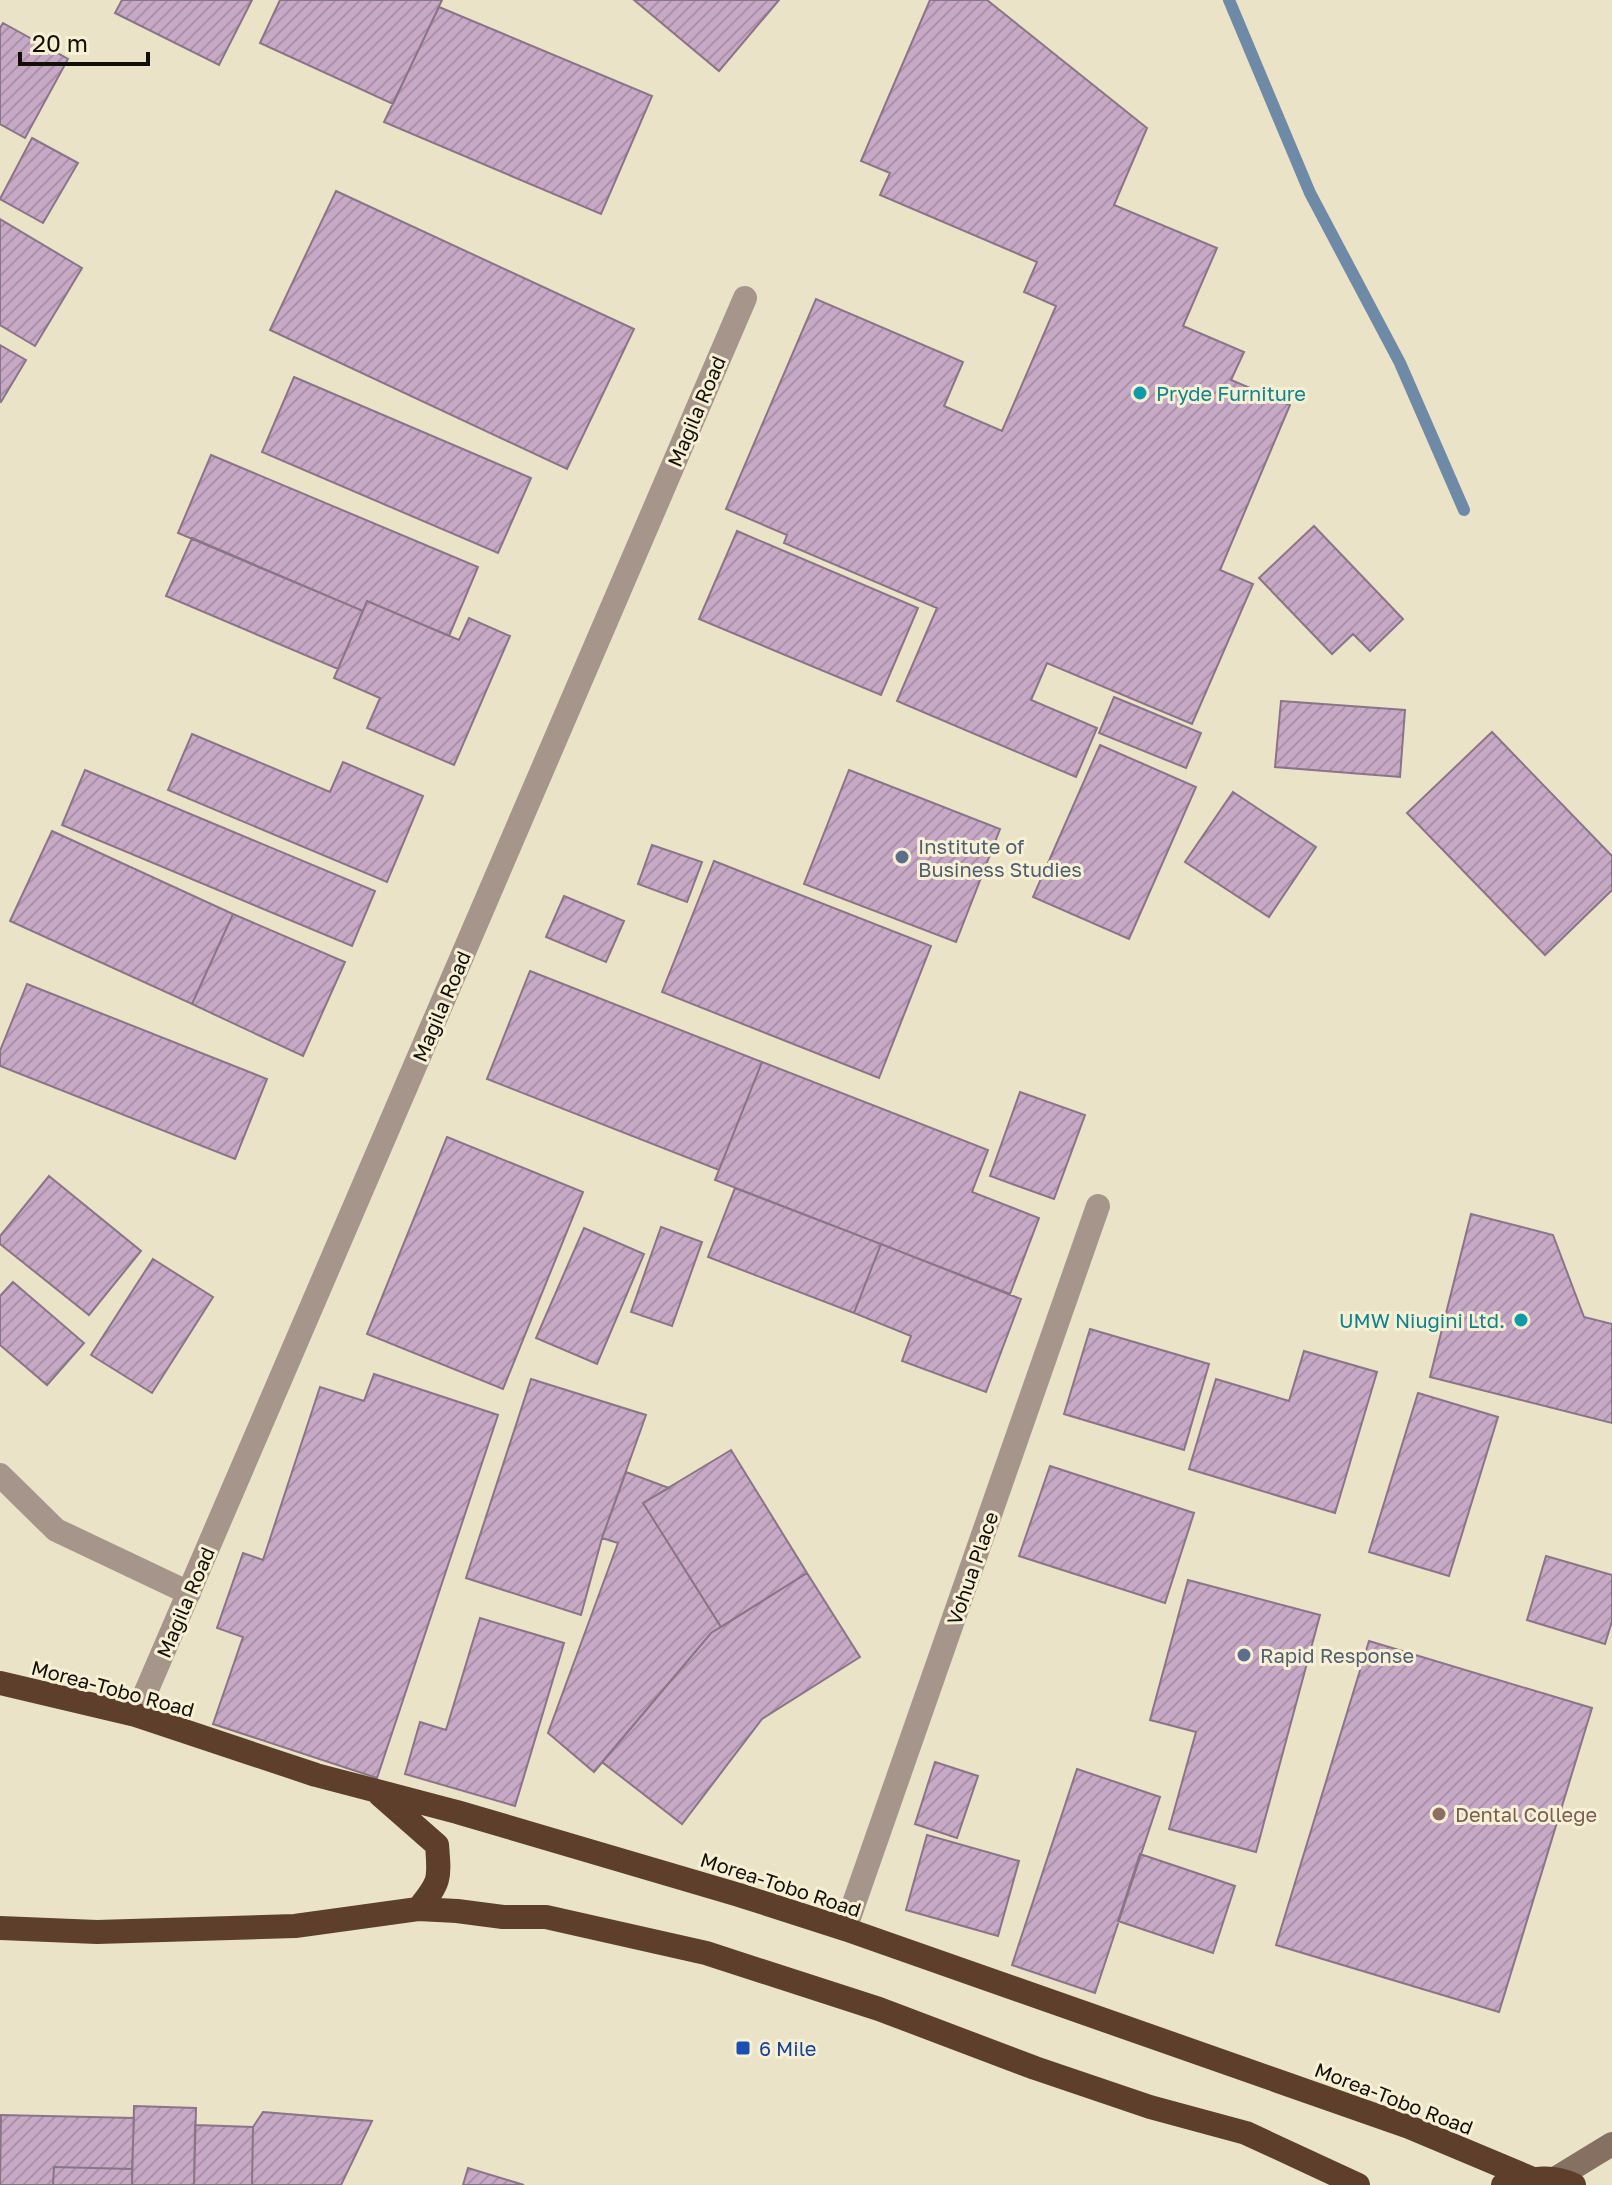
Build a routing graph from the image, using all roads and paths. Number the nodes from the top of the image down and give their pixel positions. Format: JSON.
{"nodes":[{"id":1,"x":745,"y":298,"type":"dead end"},
{"id":2,"x":1098,"y":1206,"type":"dead end"},
{"id":3,"x":0,"y":1475,"type":"edge"},
{"id":4,"x":189,"y":1593,"type":"junction"},
{"id":5,"x":0,"y":1683,"type":"edge"},
{"id":6,"x":136,"y":1715,"type":"junction"},
{"id":7,"x":379,"y":1793,"type":"junction"},
{"id":8,"x":418,"y":1909,"type":"junction"},
{"id":9,"x":0,"y":1928,"type":"edge"},
{"id":10,"x":845,"y":1929,"type":"junction"},
{"id":11,"x":1612,"y":2144,"type":"edge"},
{"id":12,"x":1533,"y":2179,"type":"junction"},
{"id":13,"x":1566,"y":2181,"type":"edge"},
{"id":14,"x":1358,"y":2185,"type":"edge"},
{"id":15,"x":1503,"y":2185,"type":"edge"}],
"edges":[{"from":1,"to":4,"type":"street","name":"Magila Road"},
{"from":2,"to":10,"type":"street","name":"Vohua Place"},
{"from":3,"to":4,"type":"street"},
{"from":4,"to":6,"type":"street","name":"Magila Road"},
{"from":5,"to":6,"type":"highway","name":"Morea-Tobo Road"},
{"from":6,"to":7,"type":"highway","name":"Morea-Tobo Road"},
{"from":7,"to":8,"type":"highway"},
{"from":7,"to":10,"type":"highway","name":"Morea-Tobo Road"},
{"from":8,"to":9,"type":"highway"},
{"from":8,"to":14,"type":"highway"},
{"from":10,"to":12,"type":"highway","name":"Morea-Tobo Road"},
{"from":11,"to":13,"type":"main road"},
{"from":12,"to":13,"type":"highway"},
{"from":12,"to":15,"type":"highway"}]}
